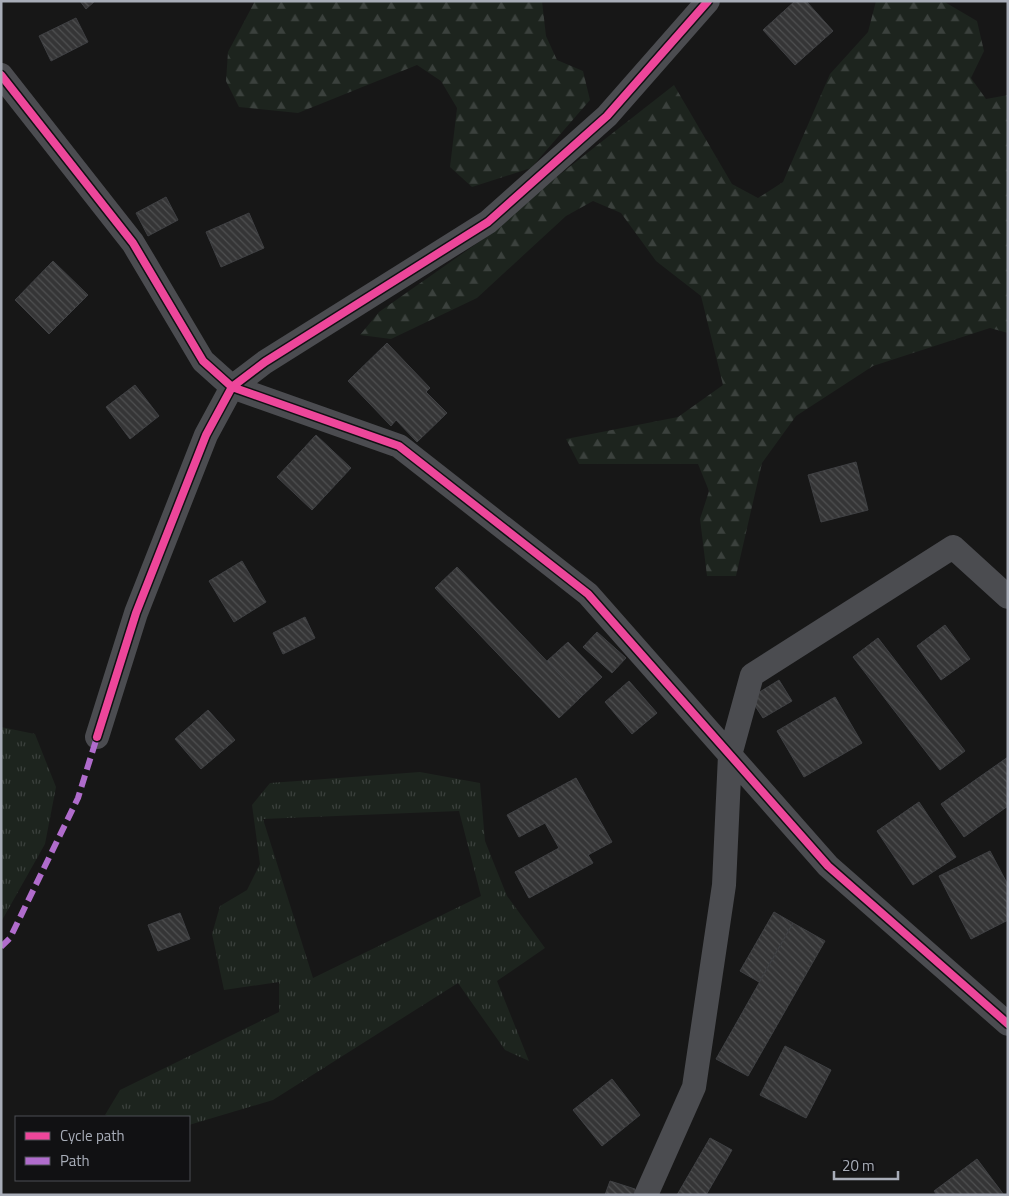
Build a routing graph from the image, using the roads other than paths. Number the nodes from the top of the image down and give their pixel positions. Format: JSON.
{"nodes":[{"id":1,"x":708,"y":1,"type":"edge"},
{"id":2,"x":1,"y":75,"type":"edge"},
{"id":3,"x":232,"y":387,"type":"junction"},
{"id":4,"x":1008,"y":598,"type":"edge"},
{"id":5,"x":97,"y":737,"type":"dead end"},
{"id":6,"x":730,"y":755,"type":"junction"},
{"id":7,"x":1008,"y":1024,"type":"edge"},
{"id":8,"x":646,"y":1195,"type":"edge"}],
"edges":[{"from":1,"to":3,"type":"street"},
{"from":2,"to":3,"type":"street"},
{"from":3,"to":5,"type":"street"},
{"from":3,"to":6,"type":"street"},
{"from":4,"to":6,"type":"street"},
{"from":6,"to":7,"type":"street"},
{"from":6,"to":8,"type":"street"}]}
